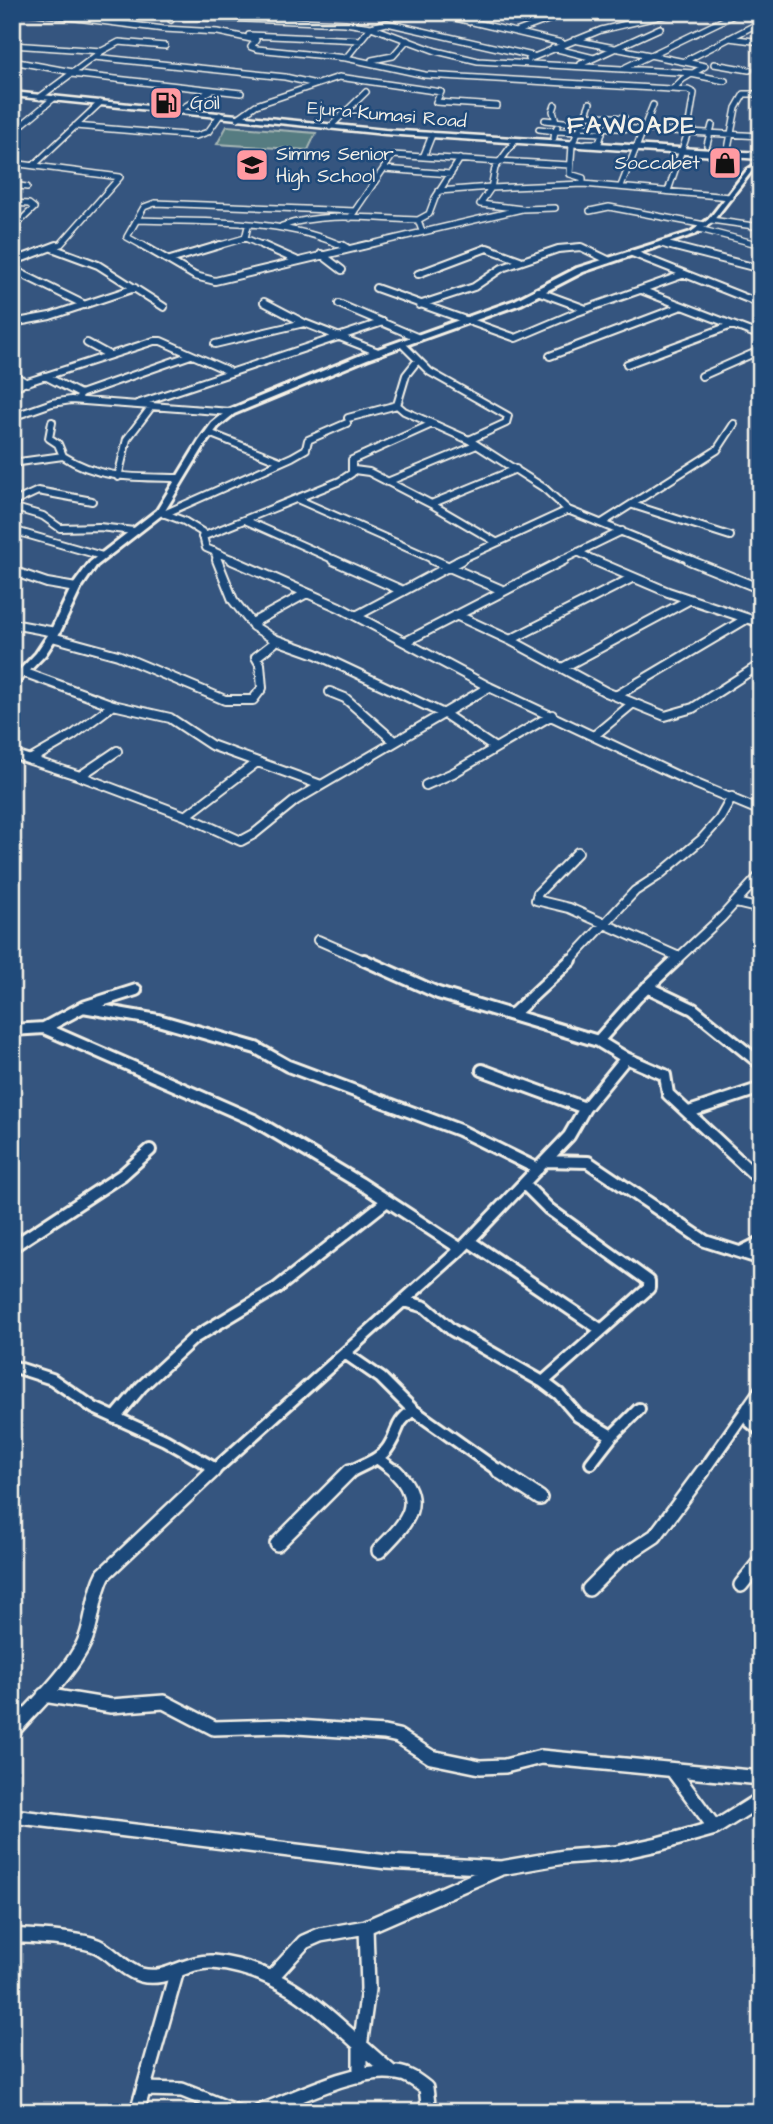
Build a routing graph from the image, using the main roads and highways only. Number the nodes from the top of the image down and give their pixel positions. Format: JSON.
{"nodes":[{"id":1,"x":12,"y":94,"type":"edge"},
{"id":2,"x":761,"y":156,"type":"edge"}],
"edges":[{"from":1,"to":2,"type":"main road","name":"Ejura-Kumasi Road"}]}
